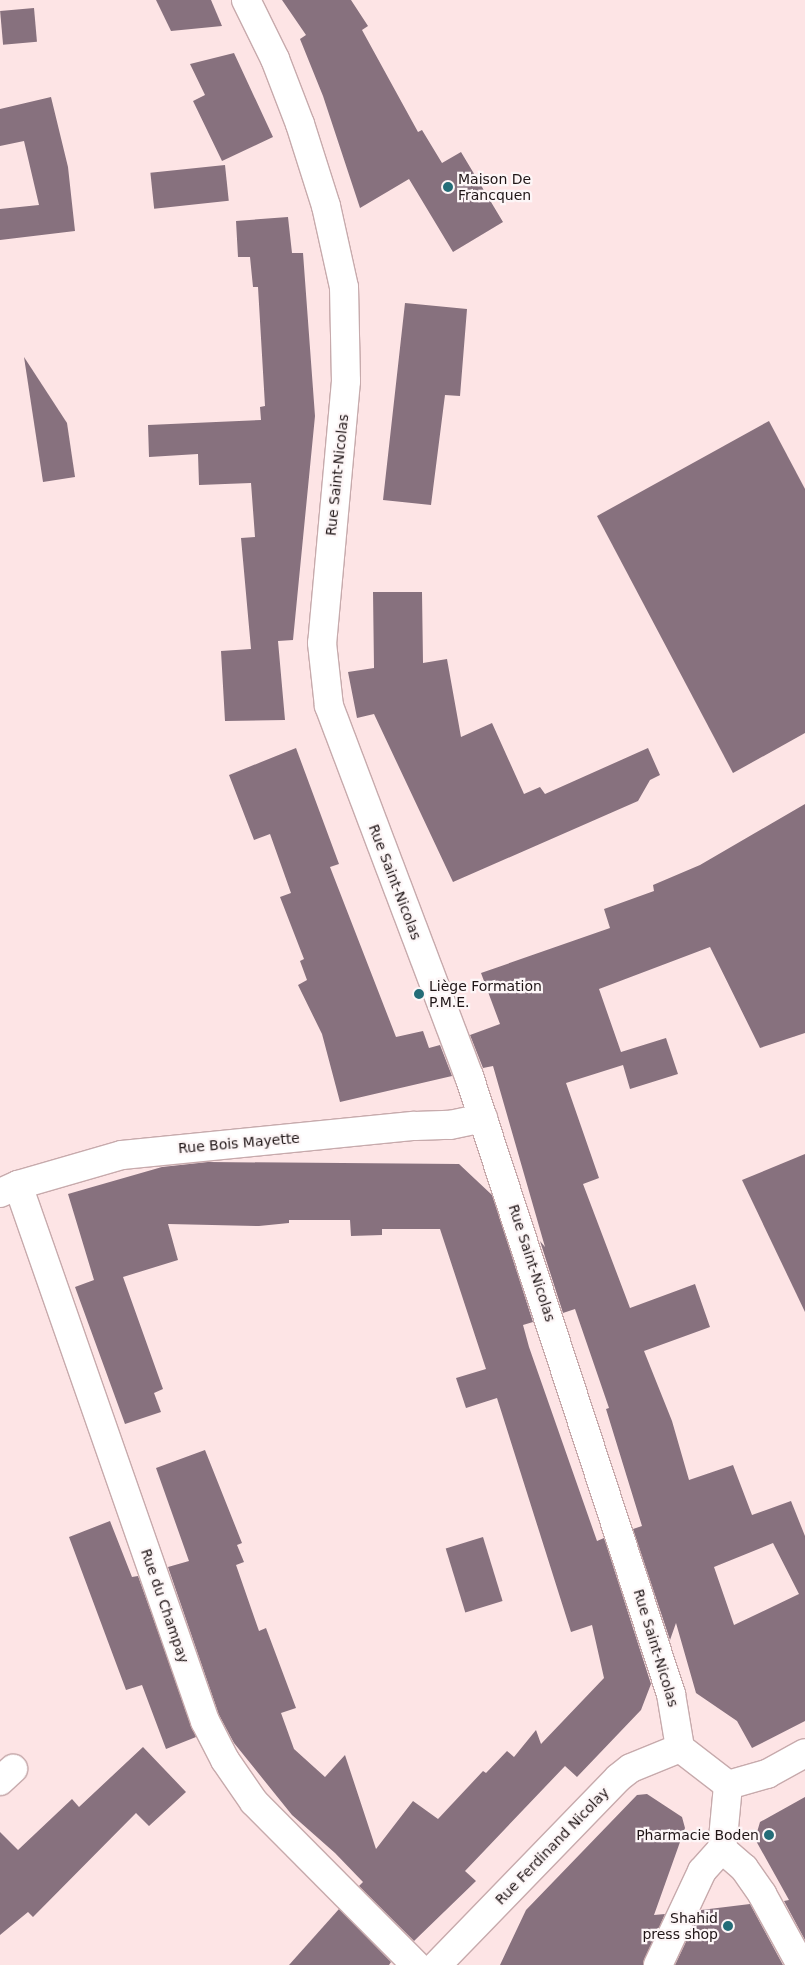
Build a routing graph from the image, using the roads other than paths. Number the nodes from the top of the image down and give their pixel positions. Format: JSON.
{"nodes":[{"id":1,"x":246,"y":0,"type":"edge"},
{"id":2,"x":483,"y":1118,"type":"junction"},
{"id":3,"x":9,"y":1189,"type":"edge"},
{"id":4,"x":680,"y":1748,"type":"junction"},
{"id":5,"x":805,"y":1753,"type":"edge"},
{"id":6,"x":728,"y":1785,"type":"junction"},
{"id":7,"x":722,"y":1849,"type":"junction"},
{"id":8,"x":416,"y":1965,"type":"edge"},
{"id":9,"x":437,"y":1965,"type":"edge"},
{"id":10,"x":658,"y":1965,"type":"edge"},
{"id":11,"x":802,"y":1965,"type":"edge"}],
"edges":[{"from":1,"to":2,"type":"street","name":"Rue Saint-Nicolas"},
{"from":2,"to":3,"type":"street","name":"Rue Bois Mayette"},
{"from":2,"to":4,"type":"street","name":"Rue Saint-Nicolas"},
{"from":3,"to":8,"type":"street","name":"Rue du Champay"},
{"from":4,"to":6,"type":"street"},
{"from":4,"to":9,"type":"street","name":"Rue Ferdinand Nicolay"},
{"from":5,"to":6,"type":"street"},
{"from":6,"to":7,"type":"street"},
{"from":7,"to":10,"type":"street"},
{"from":7,"to":11,"type":"street"}]}
